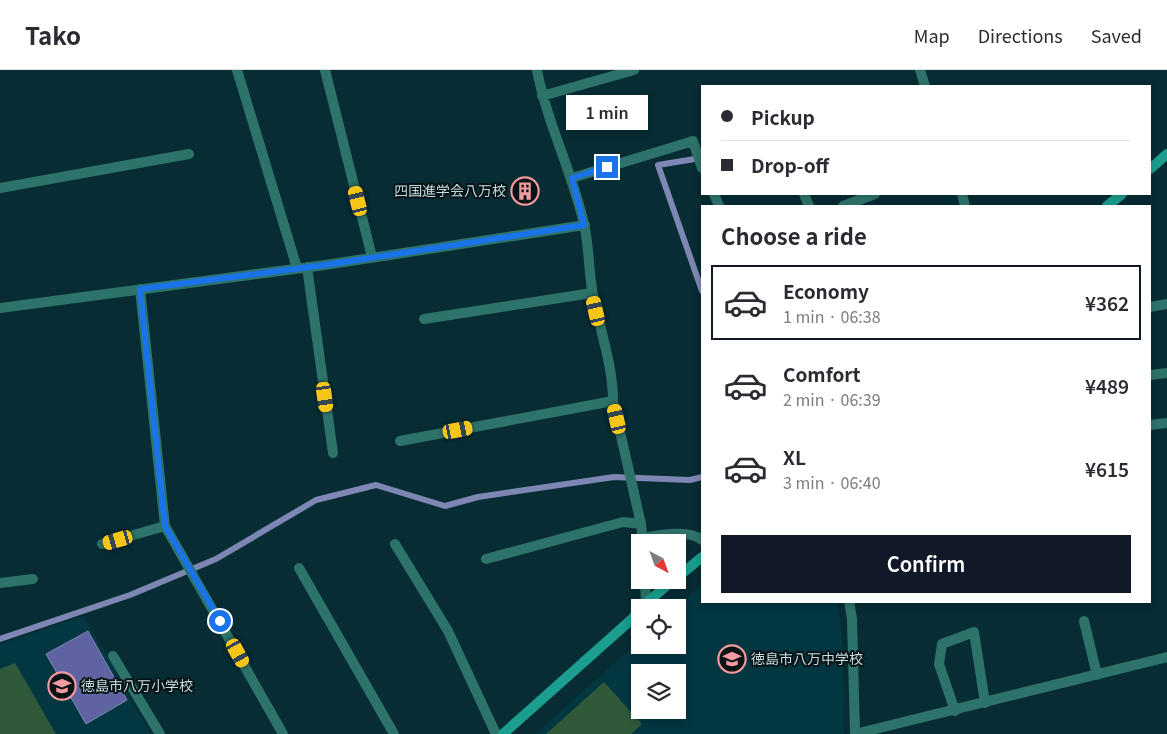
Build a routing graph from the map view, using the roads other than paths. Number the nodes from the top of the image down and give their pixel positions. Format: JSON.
{"nodes":[{"id":1,"x":237,"y":70,"type":"edge"},
{"id":2,"x":325,"y":70,"type":"edge"},
{"id":3,"x":538,"y":70,"type":"edge"},
{"id":4,"x":634,"y":70,"type":"edge"},
{"id":5,"x":920,"y":70,"type":"edge"},
{"id":6,"x":925,"y":85,"type":"edge"},
{"id":7,"x":542,"y":96,"type":"junction"},
{"id":8,"x":698,"y":140,"type":"edge"},
{"id":9,"x":189,"y":154,"type":"dead end"},
{"id":10,"x":1167,"y":154,"type":"edge"},
{"id":11,"x":701,"y":161,"type":"edge"},
{"id":12,"x":1151,"y":168,"type":"edge"},
{"id":13,"x":572,"y":178,"type":"junction"},
{"id":14,"x":0,"y":188,"type":"edge"},
{"id":15,"x":872,"y":195,"type":"edge"},
{"id":16,"x":1121,"y":195,"type":"edge"},
{"id":17,"x":846,"y":205,"type":"edge"},
{"id":18,"x":1108,"y":205,"type":"edge"},
{"id":19,"x":584,"y":225,"type":"junction"},
{"id":20,"x":372,"y":257,"type":"junction"},
{"id":21,"x":302,"y":268,"type":"junction"},
{"id":22,"x":140,"y":289,"type":"junction"},
{"id":23,"x":592,"y":293,"type":"junction"},
{"id":24,"x":1167,"y":304,"type":"edge"},
{"id":25,"x":1151,"y":307,"type":"edge"},
{"id":26,"x":0,"y":308,"type":"edge"},
{"id":27,"x":424,"y":320,"type":"dead end"},
{"id":28,"x":1167,"y":373,"type":"edge"},
{"id":29,"x":1151,"y":375,"type":"edge"},
{"id":30,"x":613,"y":401,"type":"junction"},
{"id":31,"x":1167,"y":423,"type":"edge"},
{"id":32,"x":1151,"y":425,"type":"edge"},
{"id":33,"x":400,"y":441,"type":"dead end"},
{"id":34,"x":333,"y":453,"type":"dead end"},
{"id":35,"x":641,"y":524,"type":"junction"},
{"id":36,"x":165,"y":526,"type":"junction"},
{"id":37,"x":642,"y":534,"type":"edge"},
{"id":38,"x":686,"y":535,"type":"edge"},
{"id":39,"x":701,"y":539,"type":"edge"},
{"id":40,"x":102,"y":544,"type":"dead end"},
{"id":41,"x":395,"y":544,"type":"dead end"},
{"id":42,"x":701,"y":558,"type":"edge"},
{"id":43,"x":486,"y":560,"type":"dead end"},
{"id":44,"x":299,"y":568,"type":"dead end"},
{"id":45,"x":686,"y":570,"type":"edge"},
{"id":46,"x":33,"y":579,"type":"dead end"},
{"id":47,"x":0,"y":583,"type":"edge"},
{"id":48,"x":662,"y":589,"type":"edge"},
{"id":49,"x":650,"y":599,"type":"edge"},
{"id":50,"x":849,"y":603,"type":"edge"},
{"id":51,"x":631,"y":620,"type":"edge"},
{"id":52,"x":1084,"y":621,"type":"dead end"},
{"id":53,"x":113,"y":656,"type":"dead end"},
{"id":54,"x":1167,"y":657,"type":"edge"},
{"id":55,"x":1097,"y":675,"type":"junction"},
{"id":56,"x":985,"y":703,"type":"junction"},
{"id":57,"x":955,"y":711,"type":"junction"},
{"id":58,"x":160,"y":734,"type":"edge"},
{"id":59,"x":283,"y":734,"type":"edge"},
{"id":60,"x":394,"y":734,"type":"edge"},
{"id":61,"x":496,"y":734,"type":"edge"},
{"id":62,"x":503,"y":734,"type":"edge"},
{"id":63,"x":855,"y":734,"type":"edge"}],
"edges":[{"from":1,"to":21,"type":"street"},
{"from":2,"to":20,"type":"street"},
{"from":3,"to":7,"type":"street"},
{"from":4,"to":7,"type":"street"},
{"from":5,"to":6,"type":"street"},
{"from":7,"to":13,"type":"street"},
{"from":8,"to":11,"type":"street"},
{"from":8,"to":13,"type":"street"},
{"from":9,"to":14,"type":"street"},
{"from":10,"to":12,"type":"street"},
{"from":13,"to":19,"type":"street"},
{"from":15,"to":17,"type":"street"},
{"from":16,"to":18,"type":"street"},
{"from":19,"to":20,"type":"street"},
{"from":19,"to":23,"type":"street"},
{"from":20,"to":21,"type":"street"},
{"from":21,"to":22,"type":"street"},
{"from":21,"to":34,"type":"street"},
{"from":22,"to":26,"type":"street"},
{"from":22,"to":36,"type":"street"},
{"from":23,"to":27,"type":"street"},
{"from":23,"to":30,"type":"street"},
{"from":24,"to":25,"type":"street"},
{"from":28,"to":29,"type":"street"},
{"from":30,"to":33,"type":"street"},
{"from":30,"to":35,"type":"street"},
{"from":31,"to":32,"type":"street"},
{"from":35,"to":37,"type":"street"},
{"from":35,"to":43,"type":"street"},
{"from":36,"to":40,"type":"street"},
{"from":36,"to":59,"type":"street"},
{"from":38,"to":39,"type":"street"},
{"from":41,"to":61,"type":"street"},
{"from":42,"to":45,"type":"street"},
{"from":44,"to":60,"type":"street"},
{"from":46,"to":47,"type":"street"},
{"from":48,"to":49,"type":"street"},
{"from":50,"to":63,"type":"street"},
{"from":51,"to":62,"type":"street"},
{"from":52,"to":55,"type":"street"},
{"from":53,"to":58,"type":"street"},
{"from":54,"to":55,"type":"street"},
{"from":55,"to":56,"type":"street"},
{"from":56,"to":57,"type":"street"},
{"from":56,"to":57,"type":"street"},
{"from":57,"to":63,"type":"street"}]}
